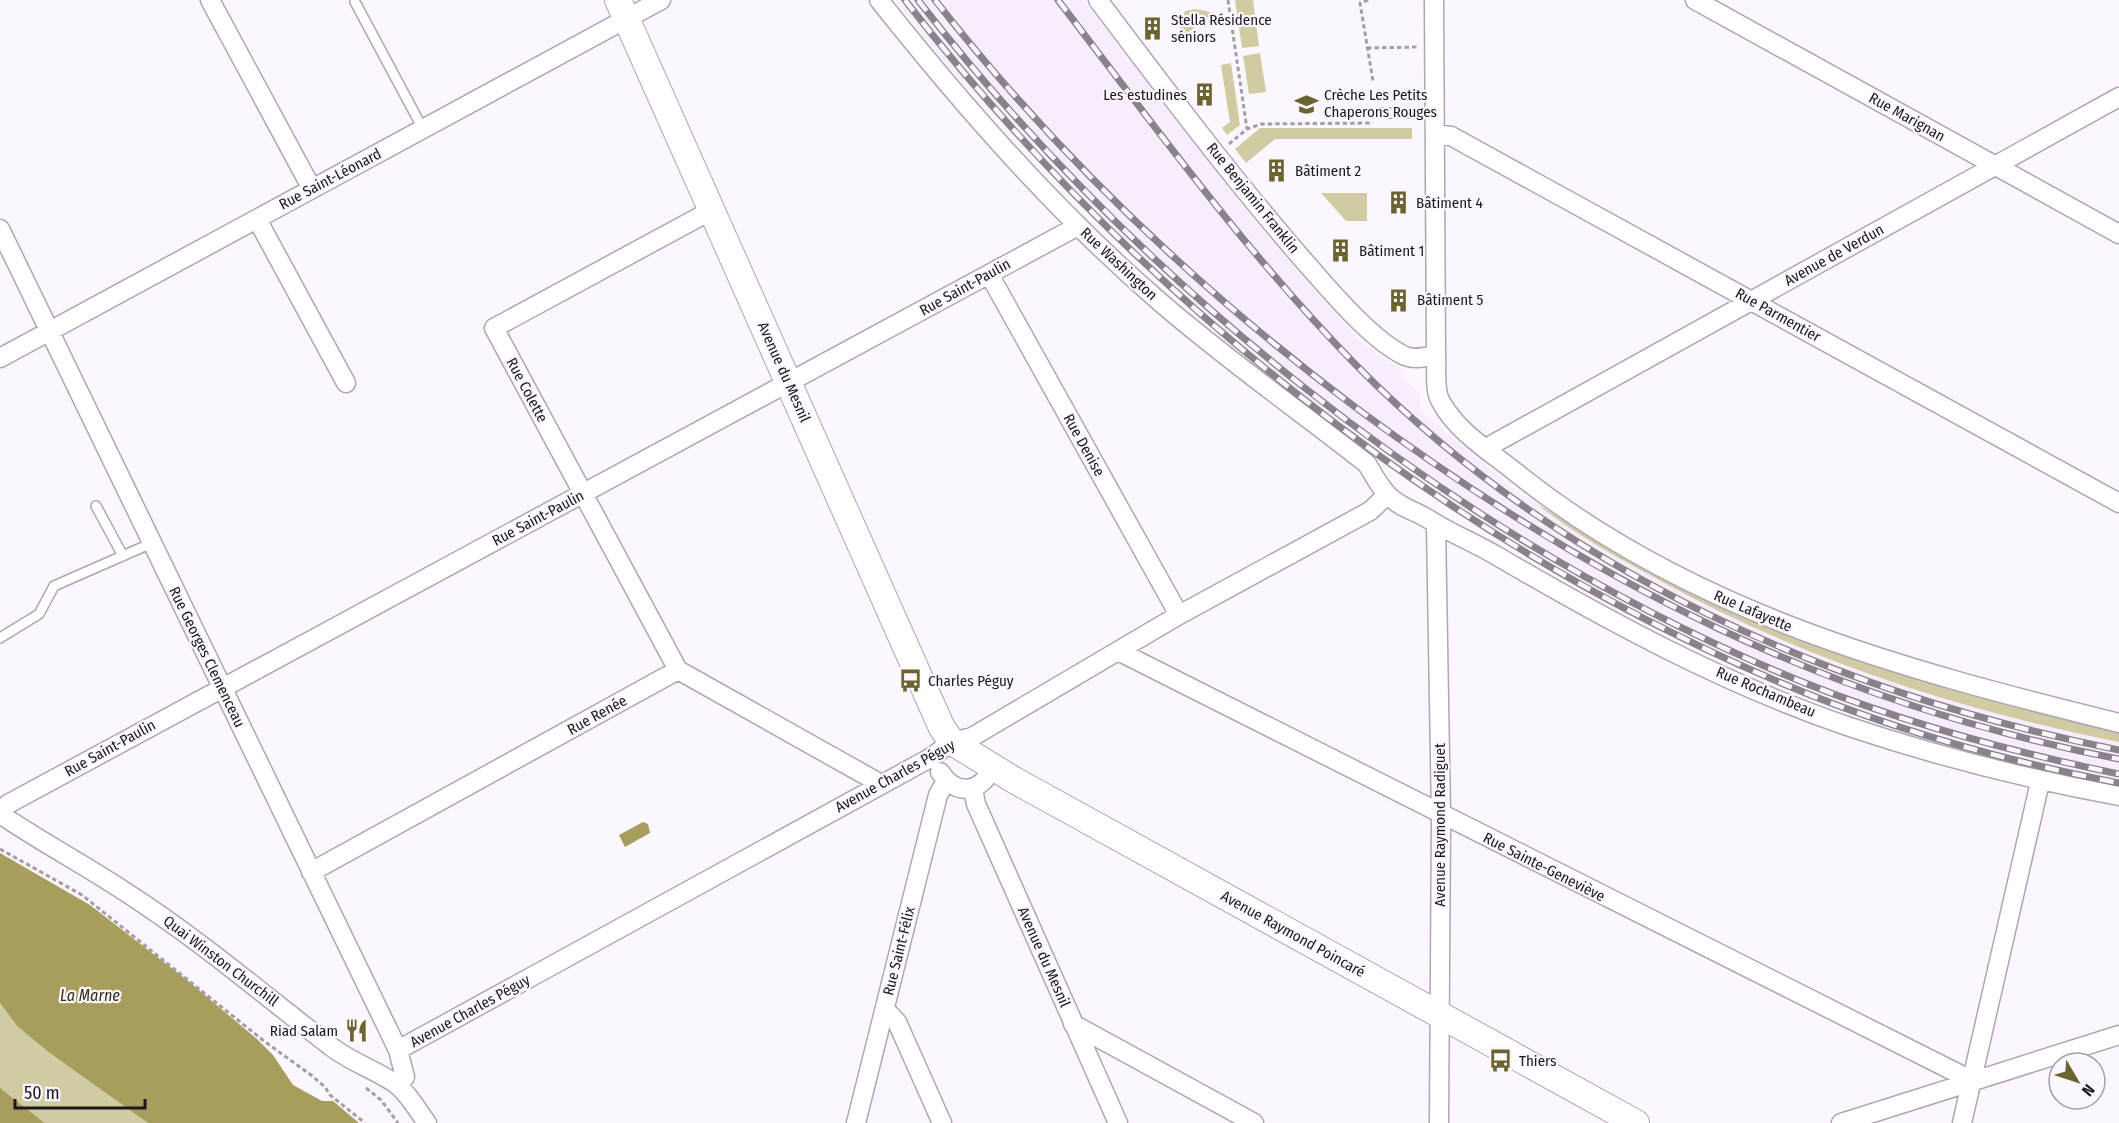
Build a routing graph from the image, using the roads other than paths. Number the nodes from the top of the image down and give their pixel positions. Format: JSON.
{"nodes":[{"id":1,"x":210,"y":0,"type":"edge"},
{"id":2,"x":661,"y":0,"type":"edge"},
{"id":3,"x":879,"y":0,"type":"edge"},
{"id":4,"x":1098,"y":0,"type":"edge"},
{"id":5,"x":1434,"y":0,"type":"edge"},
{"id":6,"x":1695,"y":0,"type":"edge"},
{"id":7,"x":355,"y":2,"type":"dead end"},
{"id":8,"x":623,"y":9,"type":"edge"},
{"id":9,"x":2119,"y":97,"type":"edge"},
{"id":10,"x":1379,"y":113,"type":"dead end"},
{"id":11,"x":1434,"y":113,"type":"junction"},
{"id":12,"x":423,"y":129,"type":"junction"},
{"id":13,"x":1435,"y":134,"type":"junction"},
{"id":14,"x":1995,"y":165,"type":"junction"},
{"id":15,"x":312,"y":189,"type":"junction"},
{"id":16,"x":712,"y":210,"type":"junction"},
{"id":17,"x":257,"y":219,"type":"junction"},
{"id":18,"x":1078,"y":226,"type":"junction"},
{"id":19,"x":0,"y":229,"type":"edge"},
{"id":20,"x":2119,"y":234,"type":"edge"},
{"id":21,"x":989,"y":274,"type":"junction"},
{"id":22,"x":1752,"y":300,"type":"junction"},
{"id":23,"x":49,"y":331,"type":"junction"},
{"id":24,"x":1436,"y":355,"type":"junction"},
{"id":25,"x":0,"y":358,"type":"edge"},
{"id":26,"x":789,"y":382,"type":"junction"},
{"id":27,"x":346,"y":383,"type":"dead end"},
{"id":28,"x":1486,"y":448,"type":"junction"},
{"id":29,"x":583,"y":494,"type":"junction"},
{"id":30,"x":1388,"y":495,"type":"junction"},
{"id":31,"x":2119,"y":503,"type":"edge"},
{"id":32,"x":96,"y":506,"type":"dead end"},
{"id":33,"x":1436,"y":526,"type":"junction"},
{"id":34,"x":152,"y":543,"type":"junction"},
{"id":35,"x":123,"y":556,"type":"junction"},
{"id":36,"x":1179,"y":615,"type":"junction"},
{"id":37,"x":0,"y":638,"type":"edge"},
{"id":38,"x":1118,"y":651,"type":"junction"},
{"id":39,"x":678,"y":670,"type":"junction"},
{"id":40,"x":222,"y":686,"type":"junction"},
{"id":41,"x":2119,"y":723,"type":"edge"},
{"id":42,"x":952,"y":742,"type":"junction"},
{"id":43,"x":930,"y":758,"type":"junction"},
{"id":44,"x":992,"y":768,"type":"junction"},
{"id":45,"x":946,"y":781,"type":"junction"},
{"id":46,"x":2040,"y":782,"type":"junction"},
{"id":47,"x":881,"y":784,"type":"junction"},
{"id":48,"x":973,"y":789,"type":"junction"},
{"id":49,"x":2119,"y":796,"type":"edge"},
{"id":50,"x":1,"y":814,"type":"edge"},
{"id":51,"x":1441,"y":815,"type":"junction"},
{"id":52,"x":311,"y":872,"type":"junction"},
{"id":53,"x":885,"y":1009,"type":"junction"},
{"id":54,"x":1439,"y":1014,"type":"junction"},
{"id":55,"x":1073,"y":1024,"type":"junction"},
{"id":56,"x":2119,"y":1035,"type":"edge"},
{"id":57,"x":399,"y":1050,"type":"junction"},
{"id":58,"x":1971,"y":1080,"type":"junction"},
{"id":59,"x":398,"y":1086,"type":"junction"},
{"id":60,"x":427,"y":1123,"type":"edge"},
{"id":61,"x":856,"y":1123,"type":"edge"},
{"id":62,"x":942,"y":1123,"type":"edge"},
{"id":63,"x":1118,"y":1123,"type":"edge"},
{"id":64,"x":1254,"y":1123,"type":"edge"},
{"id":65,"x":1439,"y":1123,"type":"edge"},
{"id":66,"x":1636,"y":1123,"type":"edge"},
{"id":67,"x":1841,"y":1123,"type":"edge"},
{"id":68,"x":1962,"y":1123,"type":"edge"}],
"edges":[{"from":1,"to":15,"type":"street"},
{"from":2,"to":8,"type":"street","name":"Rue Saint-Léonard"},
{"from":3,"to":18,"type":"street","name":"Rue Washington"},
{"from":4,"to":24,"type":"street","name":"Rue Benjamin Franklin"},
{"from":5,"to":11,"type":"street"},
{"from":6,"to":14,"type":"street","name":"Rue Marignan"},
{"from":7,"to":12,"type":"lane"},
{"from":8,"to":12,"type":"street","name":"Rue Saint-Léonard"},
{"from":8,"to":16,"type":"street","name":"Avenue du Mesnil"},
{"from":9,"to":14,"type":"street","name":"Avenue de Verdun"},
{"from":10,"to":11,"type":"lane"},
{"from":11,"to":13,"type":"street"},
{"from":12,"to":15,"type":"street","name":"Rue Saint-Léonard"},
{"from":13,"to":22,"type":"street","name":"Rue Parmentier"},
{"from":13,"to":24,"type":"street"},
{"from":14,"to":20,"type":"street","name":"Rue Marignan"},
{"from":14,"to":22,"type":"street","name":"Avenue de Verdun"},
{"from":15,"to":17,"type":"street","name":"Rue Saint-Léonard"},
{"from":16,"to":26,"type":"street","name":"Avenue du Mesnil"},
{"from":16,"to":29,"type":"street","name":"Rue Colette"},
{"from":17,"to":23,"type":"street","name":"Rue Saint-Léonard"},
{"from":17,"to":27,"type":"street"},
{"from":18,"to":21,"type":"street","name":"Rue Saint-Paulin"},
{"from":18,"to":30,"type":"street","name":"Rue Washington"},
{"from":19,"to":23,"type":"street","name":"Rue Georges Clemenceau"},
{"from":21,"to":26,"type":"street","name":"Rue Saint-Paulin"},
{"from":21,"to":36,"type":"street","name":"Rue Denise"},
{"from":22,"to":28,"type":"street","name":"Avenue de Verdun"},
{"from":22,"to":31,"type":"street","name":"Rue Parmentier"},
{"from":23,"to":25,"type":"street","name":"Rue Saint-Léonard"},
{"from":23,"to":34,"type":"street","name":"Rue Georges Clemenceau"},
{"from":24,"to":28,"type":"street","name":"Rue Lafayette"},
{"from":26,"to":29,"type":"street","name":"Rue Saint-Paulin"},
{"from":26,"to":42,"type":"street","name":"Avenue du Mesnil"},
{"from":28,"to":41,"type":"street","name":"Rue Lafayette"},
{"from":29,"to":39,"type":"street","name":"Rue Colette"},
{"from":29,"to":40,"type":"street","name":"Rue Saint-Paulin"},
{"from":30,"to":33,"type":"street","name":"Rue Rochambeau"},
{"from":30,"to":36,"type":"street","name":"Avenue Charles Péguy"},
{"from":32,"to":35,"type":"lane"},
{"from":33,"to":46,"type":"street","name":"Rue Rochambeau"},
{"from":33,"to":51,"type":"street","name":"Avenue Raymond Radiguet"},
{"from":34,"to":35,"type":"lane"},
{"from":34,"to":40,"type":"street","name":"Rue Georges Clemenceau"},
{"from":35,"to":37,"type":"lane"},
{"from":36,"to":38,"type":"street","name":"Avenue Charles Péguy"},
{"from":38,"to":42,"type":"street","name":"Avenue Charles Péguy"},
{"from":38,"to":51,"type":"street","name":"Rue Sainte-Geneviève"},
{"from":39,"to":47,"type":"street"},
{"from":39,"to":52,"type":"street","name":"Rue Renée"},
{"from":40,"to":50,"type":"street","name":"Rue Saint-Paulin"},
{"from":40,"to":52,"type":"street","name":"Rue Georges Clemenceau"},
{"from":42,"to":43,"type":"street","name":"Avenue Charles Péguy"},
{"from":42,"to":44,"type":"street","name":"Avenue Raymond Poincaré"},
{"from":43,"to":45,"type":"street"},
{"from":43,"to":47,"type":"street","name":"Avenue Charles Péguy"},
{"from":44,"to":48,"type":"street"},
{"from":44,"to":54,"type":"street","name":"Avenue Raymond Poincaré"},
{"from":45,"to":48,"type":"street"},
{"from":45,"to":53,"type":"street","name":"Rue Saint-Félix"},
{"from":46,"to":49,"type":"street","name":"Rue Rochambeau"},
{"from":46,"to":58,"type":"street"},
{"from":47,"to":57,"type":"street","name":"Avenue Charles Péguy"},
{"from":48,"to":55,"type":"street","name":"Avenue du Mesnil"},
{"from":50,"to":59,"type":"street","name":"Quai Winston Churchill"},
{"from":51,"to":54,"type":"street","name":"Avenue Raymond Radiguet"},
{"from":51,"to":58,"type":"street","name":"Rue Sainte-Geneviève"},
{"from":52,"to":57,"type":"street","name":"Rue Georges Clemenceau"},
{"from":53,"to":61,"type":"street","name":"Rue Saint-Félix"},
{"from":53,"to":62,"type":"street"},
{"from":54,"to":65,"type":"street","name":"Avenue Raymond Radiguet"},
{"from":54,"to":66,"type":"street","name":"Avenue Raymond Poincaré"},
{"from":55,"to":63,"type":"street","name":"Avenue du Mesnil"},
{"from":55,"to":64,"type":"street"},
{"from":56,"to":58,"type":"street"},
{"from":57,"to":59,"type":"street","name":"Rue Georges Clemenceau"},
{"from":58,"to":67,"type":"street"},
{"from":58,"to":68,"type":"street"},
{"from":59,"to":60,"type":"street","name":"Quai Winston Churchill"}]}
